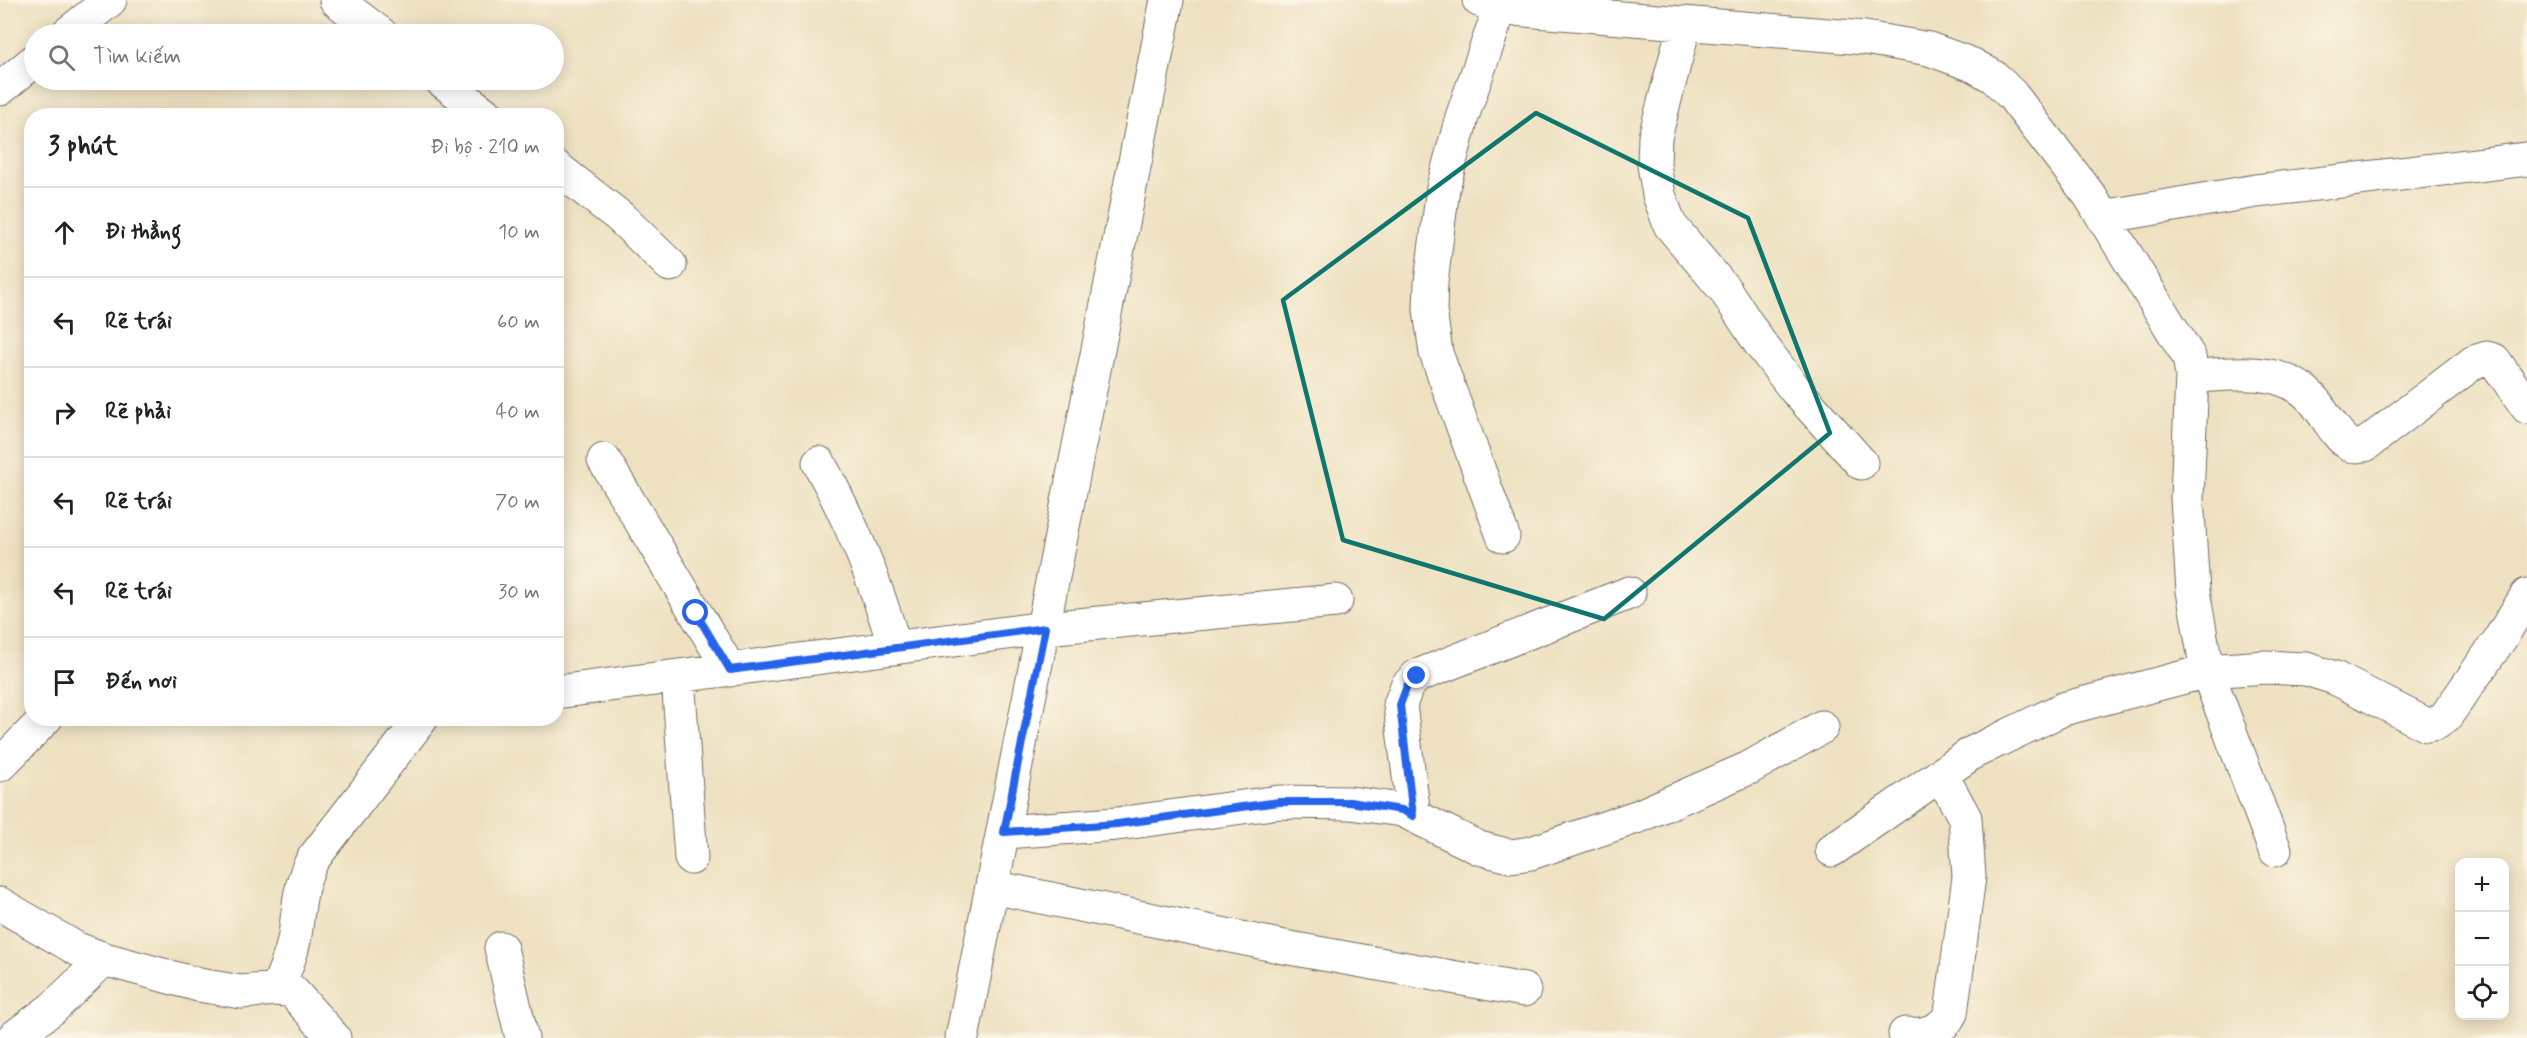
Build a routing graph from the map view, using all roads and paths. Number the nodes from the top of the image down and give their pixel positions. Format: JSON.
{"nodes":[{"id":1,"x":110,"y":0,"type":"edge"},
{"id":2,"x":336,"y":0,"type":"edge"},
{"id":3,"x":1167,"y":0,"type":"edge"},
{"id":4,"x":1489,"y":4,"type":"edge"},
{"id":5,"x":1685,"y":23,"type":"junction"},
{"id":6,"x":80,"y":24,"type":"edge"},
{"id":7,"x":368,"y":24,"type":"edge"},
{"id":8,"x":24,"y":69,"type":"edge"},
{"id":9,"x":0,"y":89,"type":"edge"},
{"id":10,"x":454,"y":90,"type":"edge"},
{"id":11,"x":478,"y":108,"type":"edge"},
{"id":12,"x":2527,"y":159,"type":"edge"},
{"id":13,"x":564,"y":173,"type":"edge"},
{"id":14,"x":2103,"y":217,"type":"junction"},
{"id":15,"x":670,"y":265,"type":"dead end"},
{"id":16,"x":2192,"y":376,"type":"junction"},
{"id":17,"x":2527,"y":407,"type":"edge"},
{"id":18,"x":604,"y":460,"type":"dead end"},
{"id":19,"x":819,"y":463,"type":"dead end"},
{"id":20,"x":1861,"y":464,"type":"dead end"},
{"id":21,"x":1503,"y":536,"type":"dead end"},
{"id":22,"x":1629,"y":593,"type":"dead end"},
{"id":23,"x":2527,"y":596,"type":"edge"},
{"id":24,"x":1336,"y":601,"type":"dead end"},
{"id":25,"x":1045,"y":628,"type":"junction"},
{"id":26,"x":895,"y":648,"type":"junction"},
{"id":27,"x":730,"y":670,"type":"junction"},
{"id":28,"x":2207,"y":671,"type":"junction"},
{"id":29,"x":678,"y":676,"type":"junction"},
{"id":30,"x":564,"y":691,"type":"edge"},
{"id":31,"x":38,"y":726,"type":"edge"},
{"id":32,"x":416,"y":726,"type":"edge"},
{"id":33,"x":1822,"y":727,"type":"dead end"},
{"id":34,"x":0,"y":765,"type":"edge"},
{"id":35,"x":1941,"y":774,"type":"junction"},
{"id":36,"x":1413,"y":816,"type":"junction"},
{"id":37,"x":1004,"y":832,"type":"junction"},
{"id":38,"x":1832,"y":850,"type":"dead end"},
{"id":39,"x":2275,"y":850,"type":"dead end"},
{"id":40,"x":691,"y":858,"type":"dead end"},
{"id":41,"x":993,"y":887,"type":"junction"},
{"id":42,"x":0,"y":904,"type":"edge"},
{"id":43,"x":501,"y":948,"type":"dead end"},
{"id":44,"x":104,"y":959,"type":"junction"},
{"id":45,"x":277,"y":989,"type":"junction"},
{"id":46,"x":1524,"y":990,"type":"dead end"},
{"id":47,"x":1905,"y":1034,"type":"dead end"},
{"id":48,"x":14,"y":1038,"type":"edge"},
{"id":49,"x":334,"y":1038,"type":"edge"},
{"id":50,"x":522,"y":1038,"type":"edge"},
{"id":51,"x":962,"y":1038,"type":"edge"}],
"edges":[{"from":1,"to":6,"type":"street"},
{"from":2,"to":7,"type":"street"},
{"from":3,"to":25,"type":"street"},
{"from":4,"to":5,"type":"street"},
{"from":4,"to":21,"type":"street"},
{"from":5,"to":14,"type":"street"},
{"from":5,"to":20,"type":"street"},
{"from":8,"to":9,"type":"street"},
{"from":10,"to":11,"type":"street"},
{"from":12,"to":14,"type":"street"},
{"from":13,"to":15,"type":"street"},
{"from":14,"to":16,"type":"street"},
{"from":16,"to":17,"type":"street"},
{"from":16,"to":28,"type":"street"},
{"from":18,"to":27,"type":"street"},
{"from":19,"to":26,"type":"street"},
{"from":22,"to":36,"type":"street"},
{"from":23,"to":28,"type":"street"},
{"from":24,"to":25,"type":"street"},
{"from":25,"to":26,"type":"street"},
{"from":25,"to":37,"type":"street"},
{"from":26,"to":27,"type":"street"},
{"from":27,"to":29,"type":"street"},
{"from":28,"to":35,"type":"street"},
{"from":28,"to":39,"type":"street"},
{"from":29,"to":30,"type":"street"},
{"from":29,"to":40,"type":"street"},
{"from":31,"to":34,"type":"street"},
{"from":32,"to":45,"type":"street"},
{"from":33,"to":36,"type":"street"},
{"from":35,"to":38,"type":"street"},
{"from":35,"to":47,"type":"street"},
{"from":36,"to":37,"type":"street"},
{"from":37,"to":41,"type":"street"},
{"from":41,"to":46,"type":"street"},
{"from":41,"to":51,"type":"street"},
{"from":42,"to":44,"type":"street"},
{"from":43,"to":50,"type":"street"},
{"from":44,"to":45,"type":"street"},
{"from":44,"to":48,"type":"street"},
{"from":45,"to":49,"type":"street"}]}
